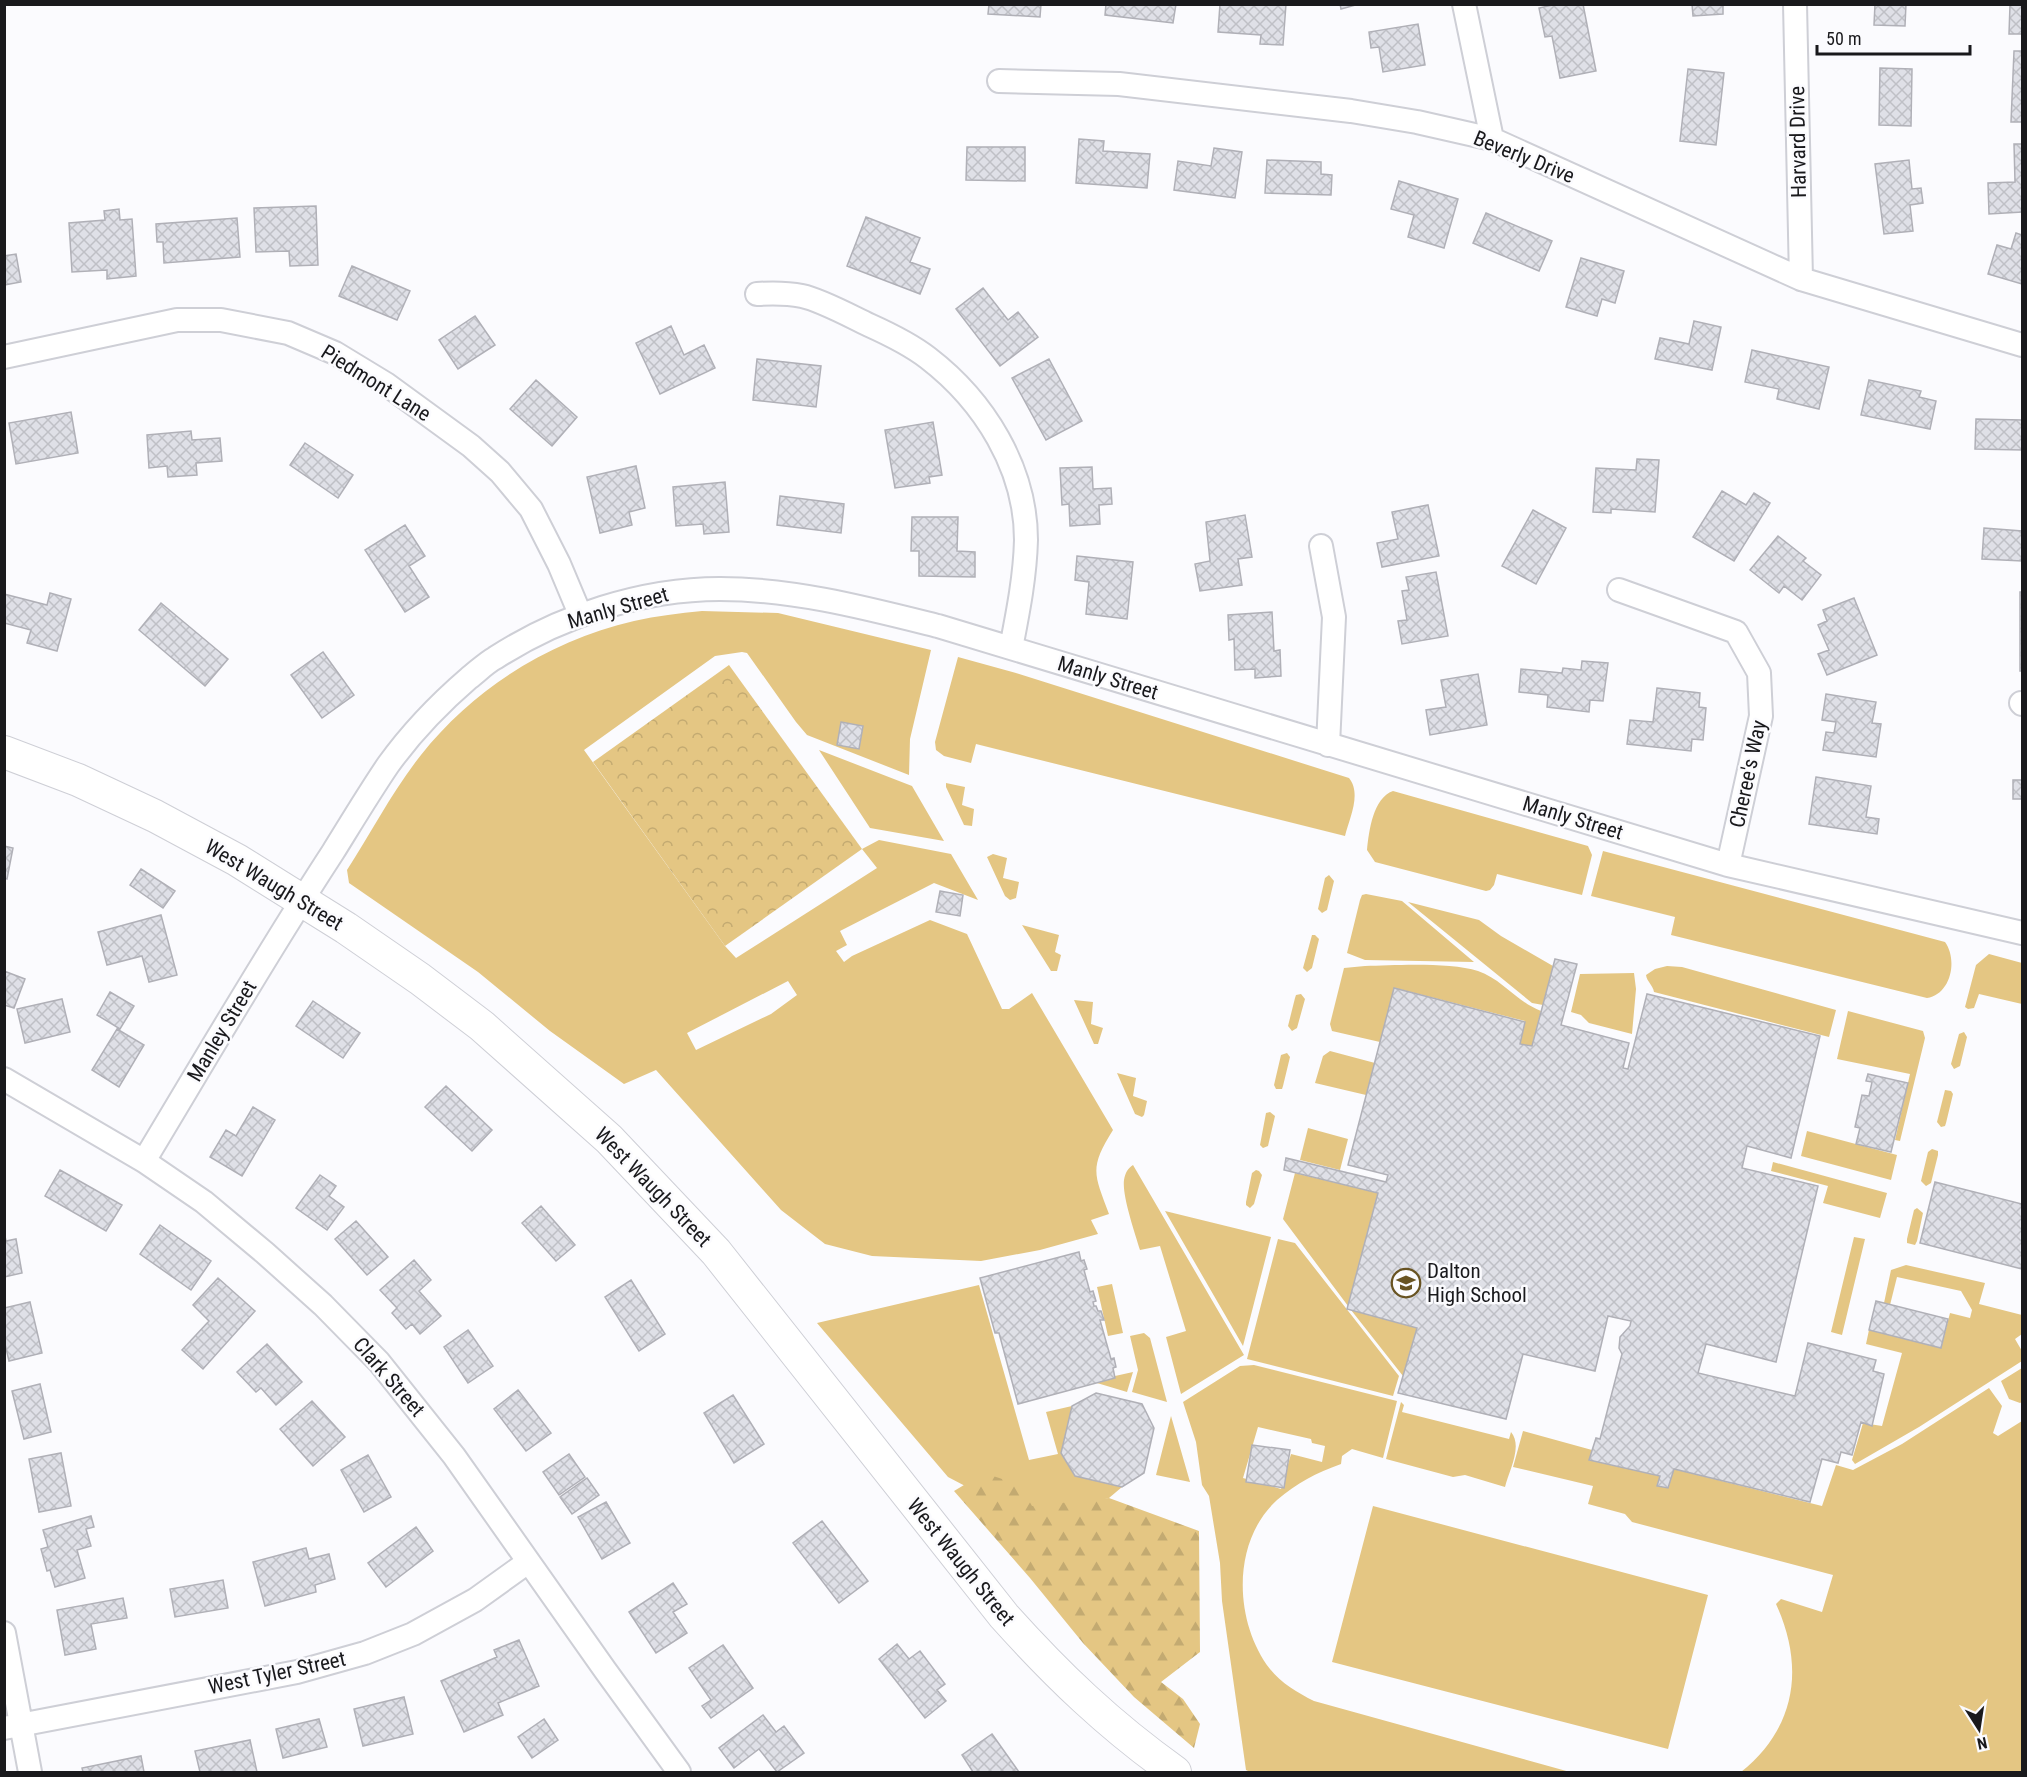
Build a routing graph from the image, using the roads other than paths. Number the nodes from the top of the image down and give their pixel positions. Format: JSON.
{"nodes":[{"id":1,"x":1464,"y":4,"type":"edge"},
{"id":2,"x":1795,"y":4,"type":"edge"},
{"id":3,"x":999,"y":81,"type":"dead end"},
{"id":4,"x":1492,"y":139,"type":"junction"},
{"id":5,"x":1801,"y":279,"type":"junction"},
{"id":6,"x":757,"y":294,"type":"dead end"},
{"id":7,"x":2022,"y":345,"type":"edge"},
{"id":8,"x":4,"y":357,"type":"edge"},
{"id":9,"x":1321,"y":546,"type":"dead end"},
{"id":10,"x":1619,"y":590,"type":"dead end"},
{"id":11,"x":580,"y":614,"type":"junction"},
{"id":12,"x":1011,"y":648,"type":"junction"},
{"id":13,"x":1328,"y":745,"type":"junction"},
{"id":14,"x":4,"y":752,"type":"edge"},
{"id":15,"x":1728,"y":865,"type":"junction"},
{"id":16,"x":301,"y":900,"type":"junction"},
{"id":17,"x":2022,"y":933,"type":"edge"},
{"id":18,"x":4,"y":1079,"type":"edge"},
{"id":19,"x":144,"y":1161,"type":"junction"},
{"id":20,"x":528,"y":1562,"type":"junction"},
{"id":21,"x":4,"y":1634,"type":"edge"},
{"id":22,"x":13,"y":1726,"type":"edge"},
{"id":23,"x":30,"y":1773,"type":"edge"},
{"id":24,"x":679,"y":1773,"type":"edge"},
{"id":25,"x":1175,"y":1773,"type":"edge"}],
"edges":[{"from":1,"to":4,"type":"street"},
{"from":2,"to":5,"type":"street","name":"Harvard Drive"},
{"from":3,"to":4,"type":"street","name":"Beverly Drive"},
{"from":4,"to":5,"type":"street","name":"Beverly Drive"},
{"from":5,"to":7,"type":"street","name":"Beverly Drive"},
{"from":6,"to":12,"type":"street"},
{"from":8,"to":11,"type":"street","name":"Piedmont Lane"},
{"from":9,"to":13,"type":"street"},
{"from":10,"to":15,"type":"street","name":"Cheree's Way"},
{"from":11,"to":12,"type":"street","name":"Manly Street"},
{"from":11,"to":16,"type":"street","name":"Manly Street"},
{"from":12,"to":13,"type":"street","name":"Manly Street"},
{"from":13,"to":15,"type":"street","name":"Manly Street"},
{"from":14,"to":16,"type":"street","name":"West Waugh Street"},
{"from":15,"to":17,"type":"street","name":"Manly Street"},
{"from":16,"to":19,"type":"street","name":"Manley Street"},
{"from":16,"to":25,"type":"street","name":"West Waugh Street"},
{"from":18,"to":19,"type":"street","name":"Clark Street"},
{"from":19,"to":20,"type":"street","name":"Clark Street"},
{"from":20,"to":22,"type":"street","name":"West Tyler Street"},
{"from":20,"to":24,"type":"street","name":"Clark Street"},
{"from":21,"to":22,"type":"street"},
{"from":22,"to":23,"type":"street"}]}
